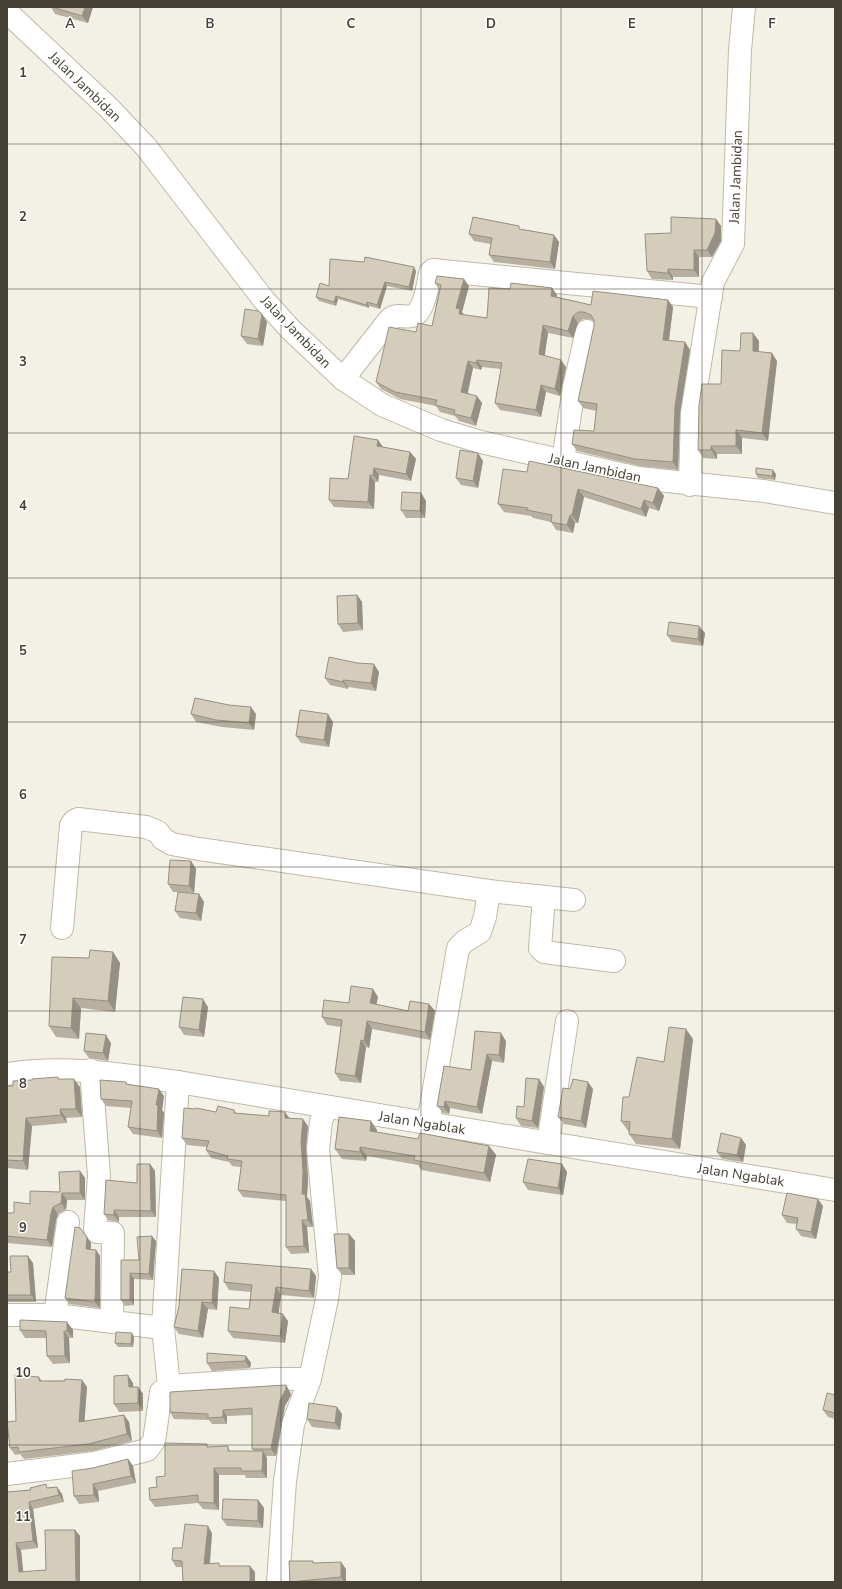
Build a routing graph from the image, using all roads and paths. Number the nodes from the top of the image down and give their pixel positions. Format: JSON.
{"nodes":[{"id":1,"x":744,"y":7,"type":"edge"},
{"id":2,"x":7,"y":12,"type":"edge"},
{"id":3,"x":711,"y":297,"type":"junction"},
{"id":4,"x":587,"y":331,"type":"dead end"},
{"id":5,"x":343,"y":379,"type":"junction"},
{"id":6,"x":562,"y":461,"type":"junction"},
{"id":7,"x":690,"y":485,"type":"junction"},
{"id":8,"x":835,"y":503,"type":"edge"},
{"id":9,"x":489,"y":891,"type":"junction"},
{"id":10,"x":544,"y":897,"type":"junction"},
{"id":11,"x":574,"y":900,"type":"dead end"},
{"id":12,"x":62,"y":928,"type":"dead end"},
{"id":13,"x":614,"y":962,"type":"dead end"},
{"id":14,"x":567,"y":1021,"type":"dead end"},
{"id":15,"x":91,"y":1070,"type":"junction"},
{"id":16,"x":7,"y":1074,"type":"edge"},
{"id":17,"x":178,"y":1082,"type":"junction"},
{"id":18,"x":326,"y":1107,"type":"junction"},
{"id":19,"x":428,"y":1124,"type":"junction"},
{"id":20,"x":548,"y":1143,"type":"junction"},
{"id":21,"x":835,"y":1190,"type":"edge"},
{"id":22,"x":68,"y":1222,"type":"dead end"},
{"id":23,"x":7,"y":1315,"type":"edge"},
{"id":24,"x":56,"y":1315,"type":"junction"},
{"id":25,"x":112,"y":1322,"type":"junction"},
{"id":26,"x":163,"y":1328,"type":"junction"},
{"id":27,"x":310,"y":1379,"type":"junction"},
{"id":28,"x":169,"y":1386,"type":"junction"},
{"id":29,"x":7,"y":1474,"type":"edge"},
{"id":30,"x":278,"y":1582,"type":"edge"}],
"edges":[{"from":1,"to":3,"type":"street","name":"Jalan Jambidan"},
{"from":2,"to":5,"type":"street","name":"Jalan Jambidan"},
{"from":3,"to":5,"type":"street"},
{"from":3,"to":7,"type":"street","name":"Jalan Jambidan"},
{"from":4,"to":6,"type":"street"},
{"from":5,"to":6,"type":"street","name":"Jalan Jambidan"},
{"from":6,"to":7,"type":"street","name":"Jalan Jambidan"},
{"from":7,"to":8,"type":"street","name":"Jalan Jambidan"},
{"from":9,"to":10,"type":"street"},
{"from":9,"to":12,"type":"street"},
{"from":9,"to":19,"type":"street"},
{"from":10,"to":11,"type":"street"},
{"from":10,"to":13,"type":"street"},
{"from":14,"to":20,"type":"street"},
{"from":15,"to":16,"type":"street","name":"Jalan Ngablak"},
{"from":15,"to":17,"type":"street","name":"Jalan Ngablak"},
{"from":15,"to":25,"type":"street"},
{"from":17,"to":18,"type":"street","name":"Jalan Ngablak"},
{"from":17,"to":26,"type":"street"},
{"from":18,"to":19,"type":"street","name":"Jalan Ngablak"},
{"from":18,"to":27,"type":"street"},
{"from":19,"to":20,"type":"street","name":"Jalan Ngablak"},
{"from":20,"to":21,"type":"street","name":"Jalan Ngablak"},
{"from":22,"to":24,"type":"street"},
{"from":23,"to":24,"type":"street"},
{"from":24,"to":25,"type":"street"},
{"from":25,"to":26,"type":"street"},
{"from":26,"to":28,"type":"street"},
{"from":27,"to":28,"type":"street"},
{"from":27,"to":30,"type":"street"},
{"from":28,"to":29,"type":"street"}]}
